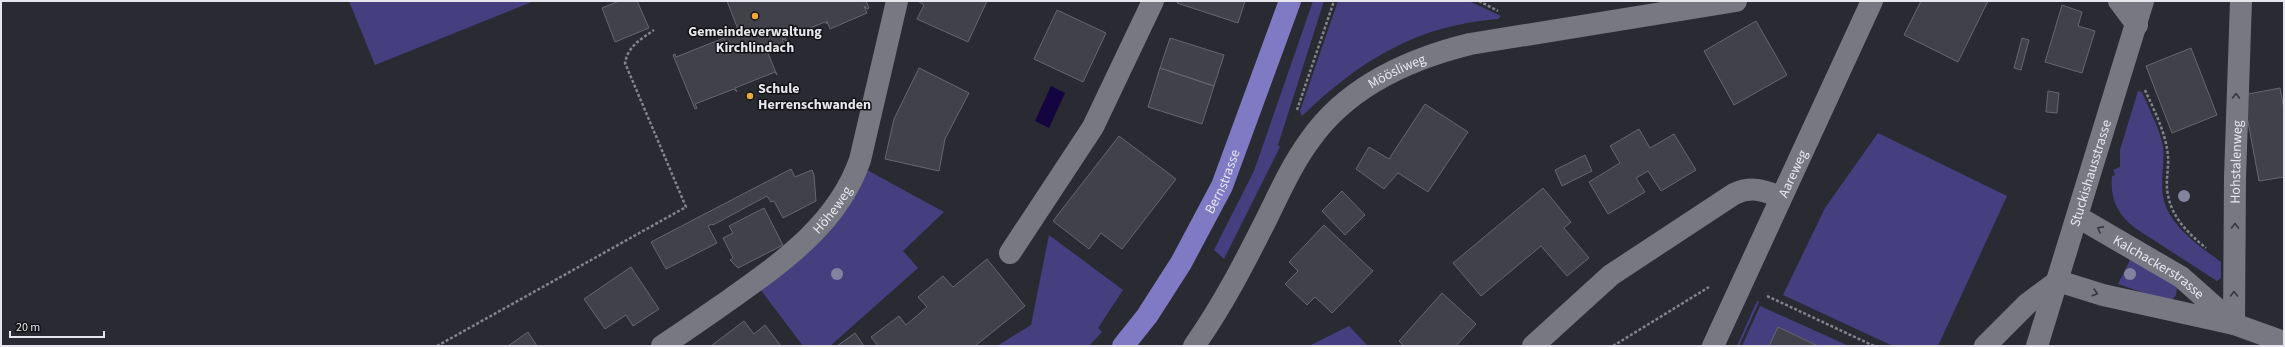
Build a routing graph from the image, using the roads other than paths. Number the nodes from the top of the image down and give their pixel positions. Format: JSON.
{"nodes":[{"id":1,"x":897,"y":1,"type":"edge"},
{"id":2,"x":1153,"y":1,"type":"edge"},
{"id":3,"x":1290,"y":1,"type":"edge"},
{"id":4,"x":1736,"y":1,"type":"edge"},
{"id":5,"x":1872,"y":1,"type":"edge"},
{"id":6,"x":2119,"y":1,"type":"edge"},
{"id":7,"x":2144,"y":1,"type":"edge"},
{"id":8,"x":2241,"y":1,"type":"edge"},
{"id":9,"x":2137,"y":26,"type":"junction"},
{"id":10,"x":1780,"y":197,"type":"junction"},
{"id":11,"x":2078,"y":217,"type":"junction"},
{"id":12,"x":1010,"y":253,"type":"dead end"},
{"id":13,"x":2058,"y":281,"type":"junction"},
{"id":14,"x":2234,"y":324,"type":"junction"},
{"id":15,"x":2284,"y":342,"type":"edge"},
{"id":16,"x":662,"y":346,"type":"edge"},
{"id":17,"x":1123,"y":346,"type":"edge"},
{"id":18,"x":1194,"y":346,"type":"edge"},
{"id":19,"x":1533,"y":346,"type":"edge"},
{"id":20,"x":1713,"y":346,"type":"edge"},
{"id":21,"x":1985,"y":346,"type":"edge"},
{"id":22,"x":2037,"y":346,"type":"edge"}],
"edges":[{"from":1,"to":16,"type":"street","name":"Höheweg"},
{"from":2,"to":12,"type":"street"},
{"from":3,"to":17,"type":"main road","name":"Bernstrasse"},
{"from":4,"to":18,"type":"street","name":"Möösliweg"},
{"from":5,"to":10,"type":"street","name":"Aareweg"},
{"from":6,"to":9,"type":"street"},
{"from":7,"to":9,"type":"street","name":"Stuckishausstrasse"},
{"from":14,"to":8,"type":"street","name":"Hohstalenweg","one_way":true},
{"from":9,"to":11,"type":"street","name":"Stuckishausstrasse"},
{"from":10,"to":19,"type":"street"},
{"from":10,"to":20,"type":"street","name":"Aareweg"},
{"from":11,"to":13,"type":"street","name":"Stuckishausstrasse"},
{"from":14,"to":11,"type":"street","name":"Kalchackerstrasse","one_way":true},
{"from":13,"to":14,"type":"street","name":"Kalchackerstrasse","one_way":true},
{"from":13,"to":21,"type":"street"},
{"from":13,"to":22,"type":"street","name":"Stuckishausstrasse"},
{"from":14,"to":15,"type":"street","name":"Kalchackerstrasse"}]}
